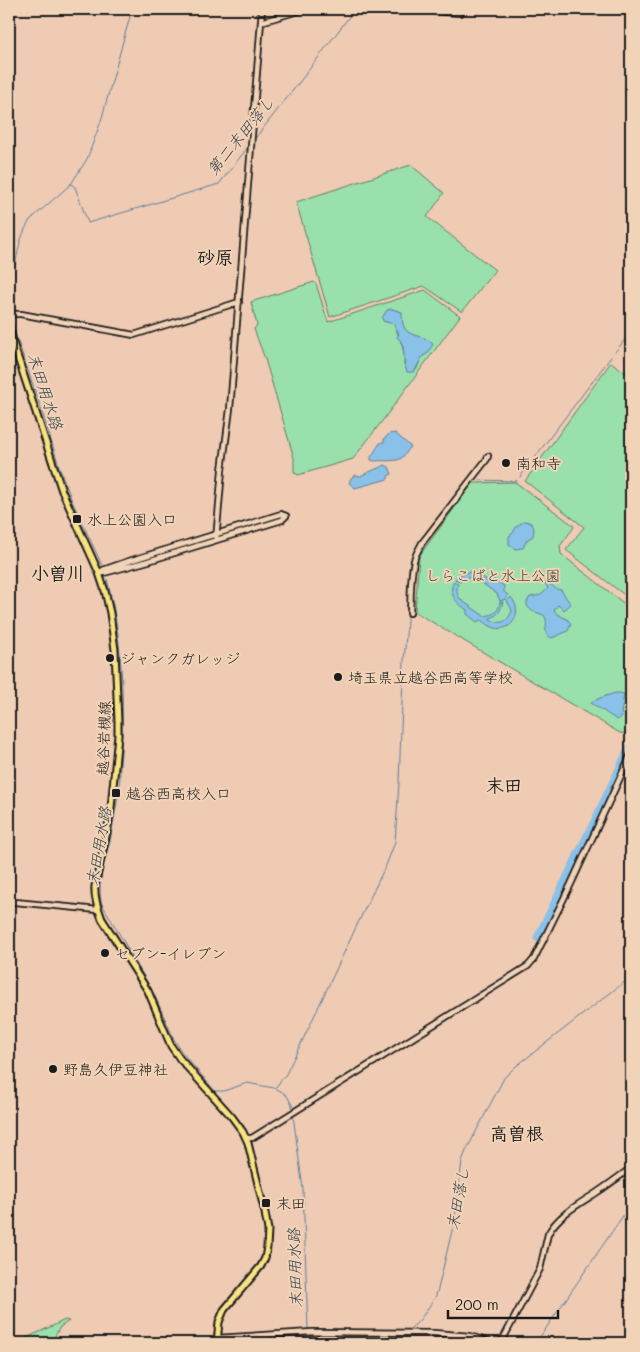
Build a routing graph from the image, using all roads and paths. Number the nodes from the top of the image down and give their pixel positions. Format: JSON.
{"nodes":[{"id":1,"x":262,"y":9,"type":"edge"},
{"id":2,"x":305,"y":9,"type":"edge"},
{"id":3,"x":404,"y":9,"type":"edge"},
{"id":4,"x":460,"y":9,"type":"edge"},
{"id":5,"x":261,"y":22,"type":"junction"},
{"id":6,"x":239,"y":302,"type":"junction"},
{"id":7,"x":11,"y":314,"type":"edge"},
{"id":8,"x":9,"y":325,"type":"edge"},
{"id":9,"x":488,"y":456,"type":"dead end"},
{"id":10,"x":216,"y":534,"type":"junction"},
{"id":11,"x":216,"y":540,"type":"junction"},
{"id":12,"x":99,"y":573,"type":"junction"},
{"id":13,"x":410,"y":613,"type":"dead end"},
{"id":14,"x":631,"y":754,"type":"edge"},
{"id":15,"x":9,"y":899,"type":"edge"},
{"id":16,"x":98,"y":910,"type":"junction"},
{"id":17,"x":246,"y":1138,"type":"junction"},
{"id":18,"x":631,"y":1168,"type":"edge"},
{"id":19,"x":217,"y":1340,"type":"edge"},
{"id":20,"x":493,"y":1343,"type":"edge"},
{"id":21,"x":501,"y":1343,"type":"edge"}],
"edges":[{"from":1,"to":5,"type":"street"},
{"from":2,"to":5,"type":"street"},
{"from":3,"to":4,"type":"street"},
{"from":5,"to":6,"type":"street"},
{"from":6,"to":7,"type":"street"},
{"from":6,"to":10,"type":"street"},
{"from":8,"to":12,"type":"main road","name":"越谷岩槻線"},
{"from":9,"to":13,"type":"street"},
{"from":10,"to":11,"type":"street"},
{"from":10,"to":11,"type":"street"},
{"from":10,"to":12,"type":"street"},
{"from":11,"to":12,"type":"street"},
{"from":12,"to":16,"type":"main road","name":"越谷岩槻線"},
{"from":14,"to":17,"type":"street"},
{"from":15,"to":16,"type":"street"},
{"from":16,"to":17,"type":"main road","name":"越谷岩槻線"},
{"from":17,"to":19,"type":"main road","name":"越谷岩槻線"},
{"from":18,"to":21,"type":"street"},
{"from":19,"to":20,"type":"street"}]}
